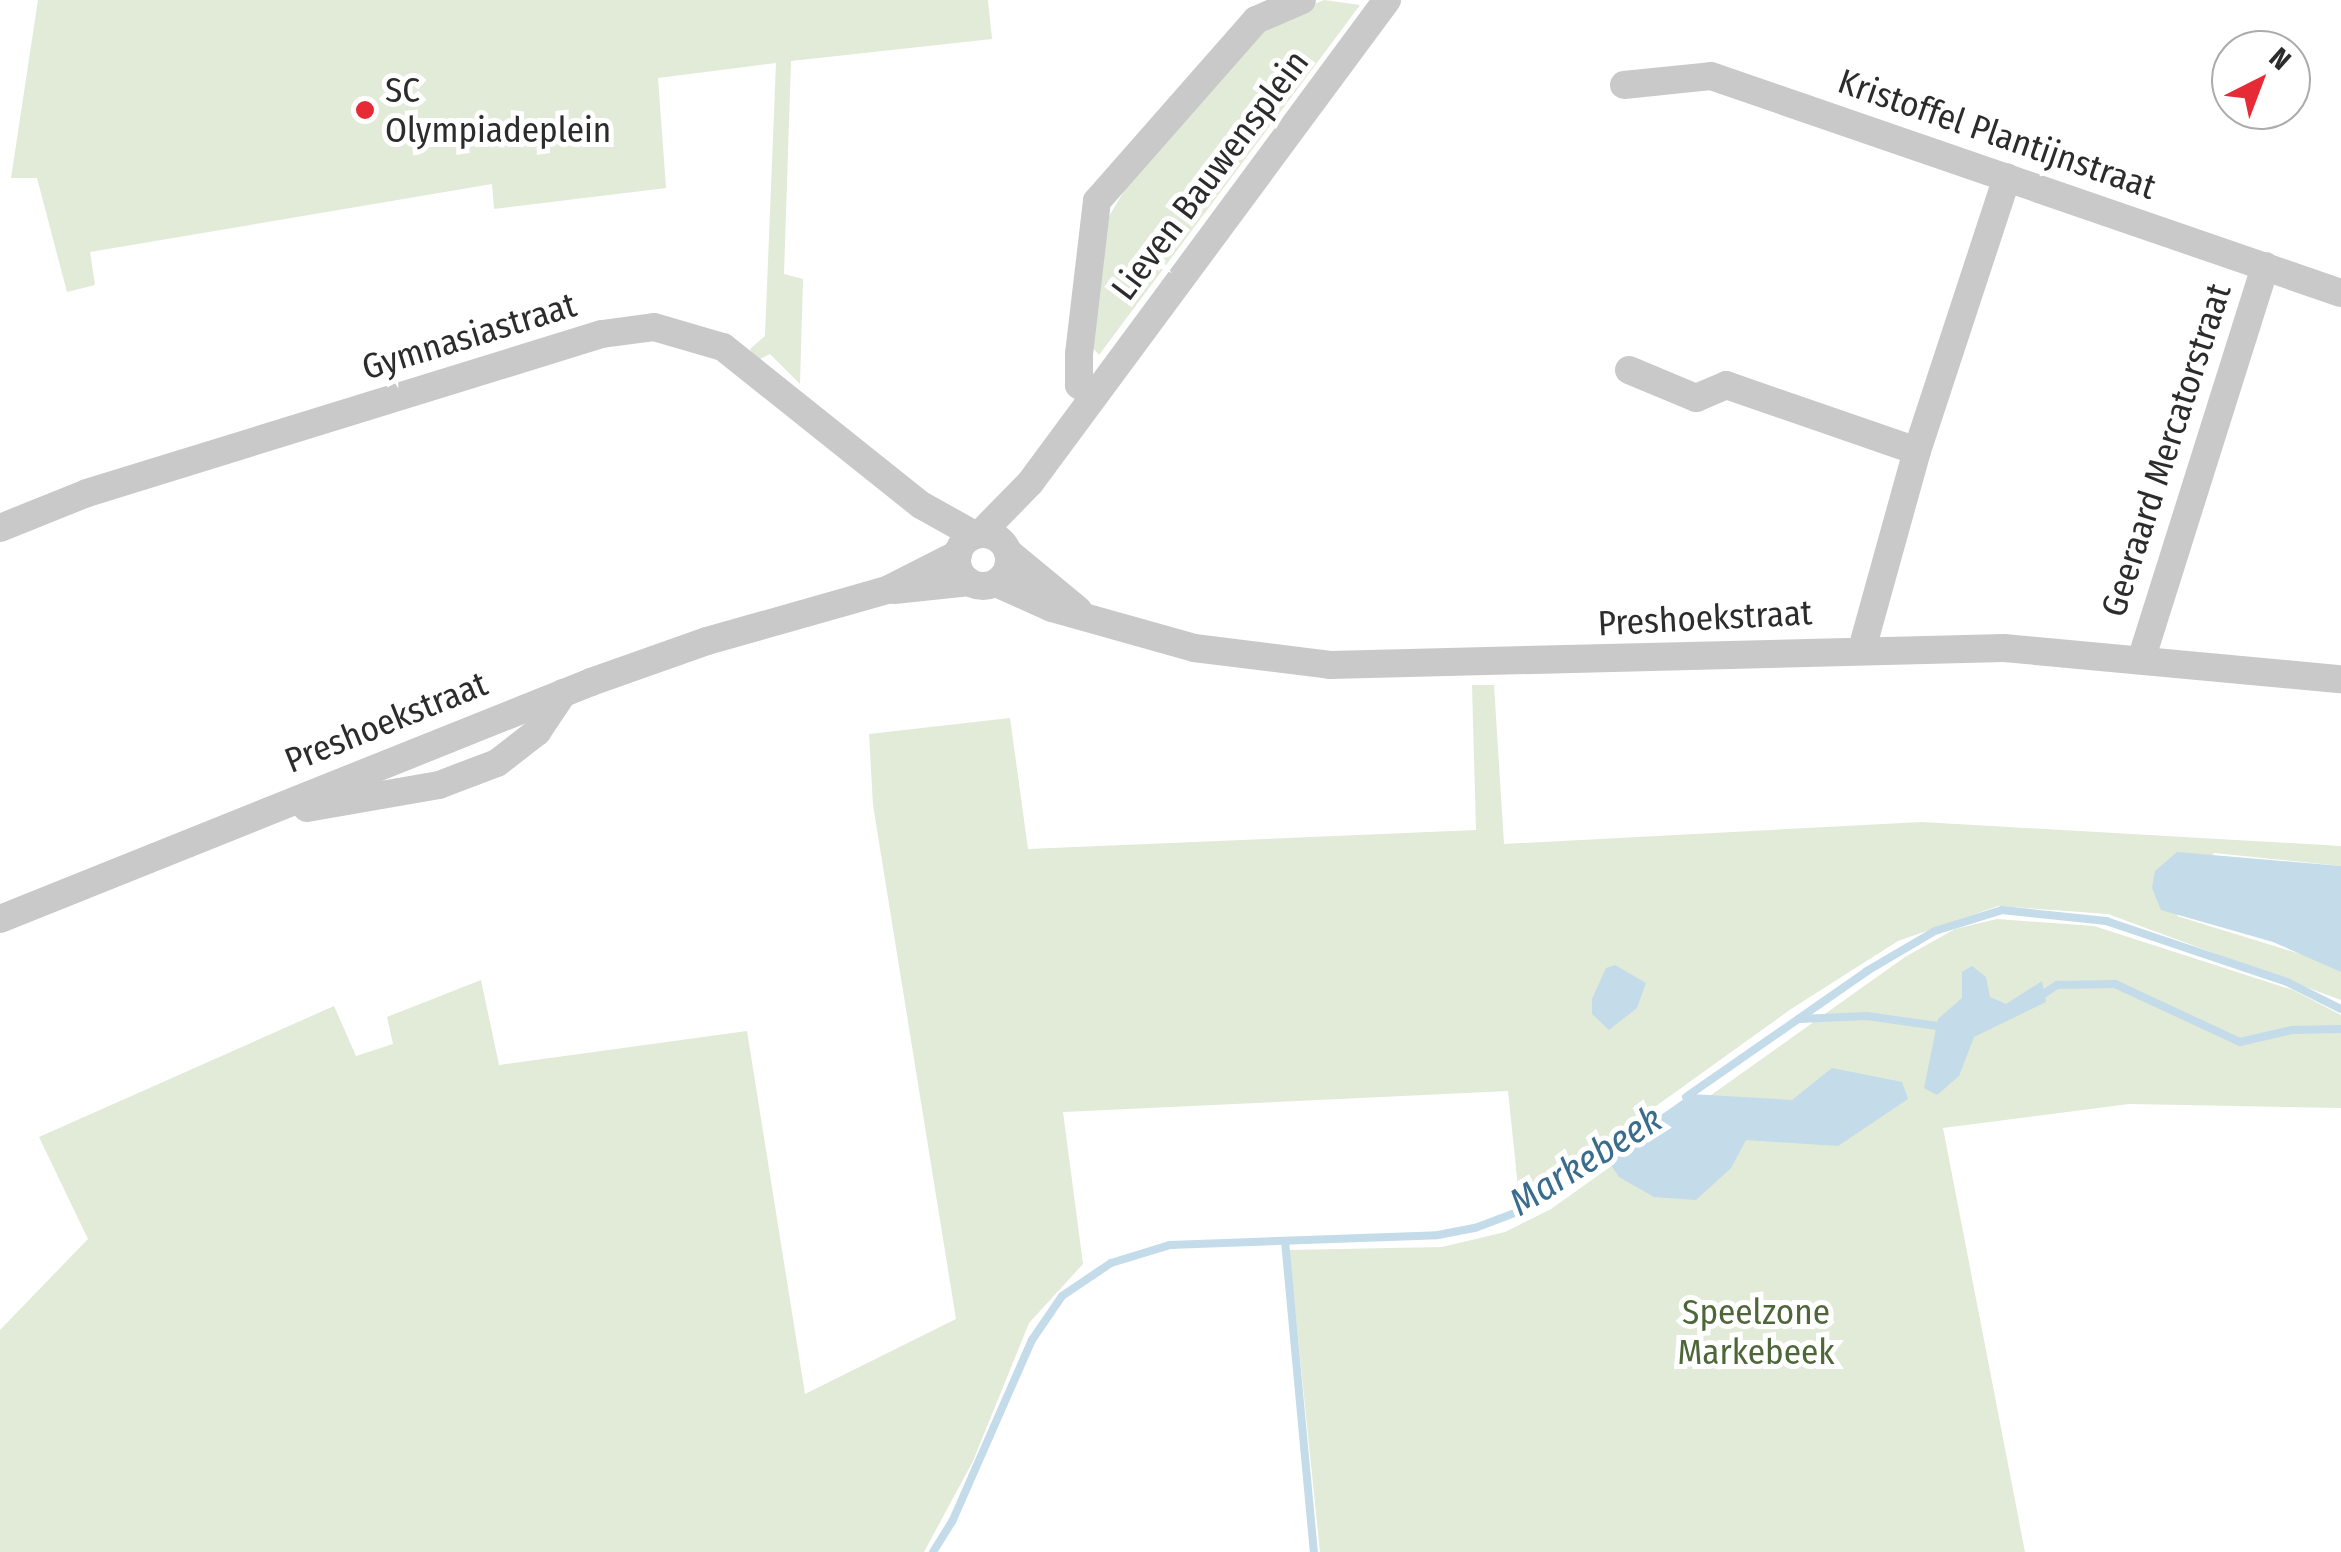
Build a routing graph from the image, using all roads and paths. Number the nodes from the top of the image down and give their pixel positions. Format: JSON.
{"nodes":[{"id":1,"x":1387,"y":0,"type":"edge"},
{"id":2,"x":1299,"y":1,"type":"edge"},
{"id":3,"x":1624,"y":85,"type":"dead end"},
{"id":4,"x":2007,"y":177,"type":"junction"},
{"id":5,"x":2266,"y":266,"type":"junction"},
{"id":6,"x":2341,"y":293,"type":"edge"},
{"id":7,"x":1629,"y":370,"type":"dead end"},
{"id":8,"x":1092,"y":394,"type":"junction"},
{"id":9,"x":1917,"y":451,"type":"junction"},
{"id":10,"x":1030,"y":483,"type":"junction"},
{"id":11,"x":0,"y":528,"type":"edge"},
{"id":12,"x":968,"y":543,"type":"junction"},
{"id":13,"x":1007,"y":550,"type":"junction"},
{"id":14,"x":983,"y":583,"type":"junction"},
{"id":15,"x":888,"y":590,"type":"junction"},
{"id":16,"x":1078,"y":610,"type":"junction"},
{"id":17,"x":1862,"y":648,"type":"junction"},
{"id":18,"x":2142,"y":657,"type":"junction"},
{"id":19,"x":2341,"y":679,"type":"edge"},
{"id":20,"x":564,"y":692,"type":"junction"},
{"id":21,"x":236,"y":822,"type":"junction"},
{"id":22,"x":0,"y":920,"type":"edge"}],
"edges":[{"from":1,"to":8,"type":"street","name":"Lieven Bauwensplein"},
{"from":2,"to":8,"type":"street","name":"Lieven Bauwensplein"},
{"from":3,"to":4,"type":"street","name":"Kristoffel Plantijnstraat"},
{"from":4,"to":5,"type":"street","name":"Kristoffel Plantijnstraat"},
{"from":4,"to":9,"type":"street"},
{"from":5,"to":6,"type":"street","name":"Kristoffel Plantijnstraat"},
{"from":5,"to":18,"type":"street","name":"Geeraard Mercatorstraat"},
{"from":7,"to":9,"type":"street"},
{"from":8,"to":10,"type":"street","name":"Lieven Bauwensplein"},
{"from":9,"to":17,"type":"street"},
{"from":10,"to":12,"type":"street","name":"Lieven Bauwensplein"},
{"from":10,"to":13,"type":"street","name":"Lieven Bauwensplein"},
{"from":11,"to":12,"type":"street","name":"Gymnasiastraat"},
{"from":12,"to":13,"type":"street","name":"Preshoekstraat"},
{"from":12,"to":14,"type":"street"},
{"from":12,"to":15,"type":"street","name":"Preshoekstraat"},
{"from":13,"to":14,"type":"street","name":"Lieven Bauwensplein"},
{"from":13,"to":16,"type":"street","name":"Preshoekstraat"},
{"from":14,"to":15,"type":"street","name":"Preshoekstraat"},
{"from":14,"to":16,"type":"street","name":"Preshoekstraat"},
{"from":15,"to":20,"type":"street","name":"Preshoekstraat"},
{"from":16,"to":17,"type":"street","name":"Preshoekstraat"},
{"from":17,"to":18,"type":"street","name":"Preshoekstraat"},
{"from":18,"to":19,"type":"street","name":"Preshoekstraat"},
{"from":20,"to":21,"type":"street","name":"Preshoekstraat"},
{"from":20,"to":21,"type":"street","name":"Preshoekstraat"},
{"from":21,"to":22,"type":"street","name":"Preshoekstraat"}]}
